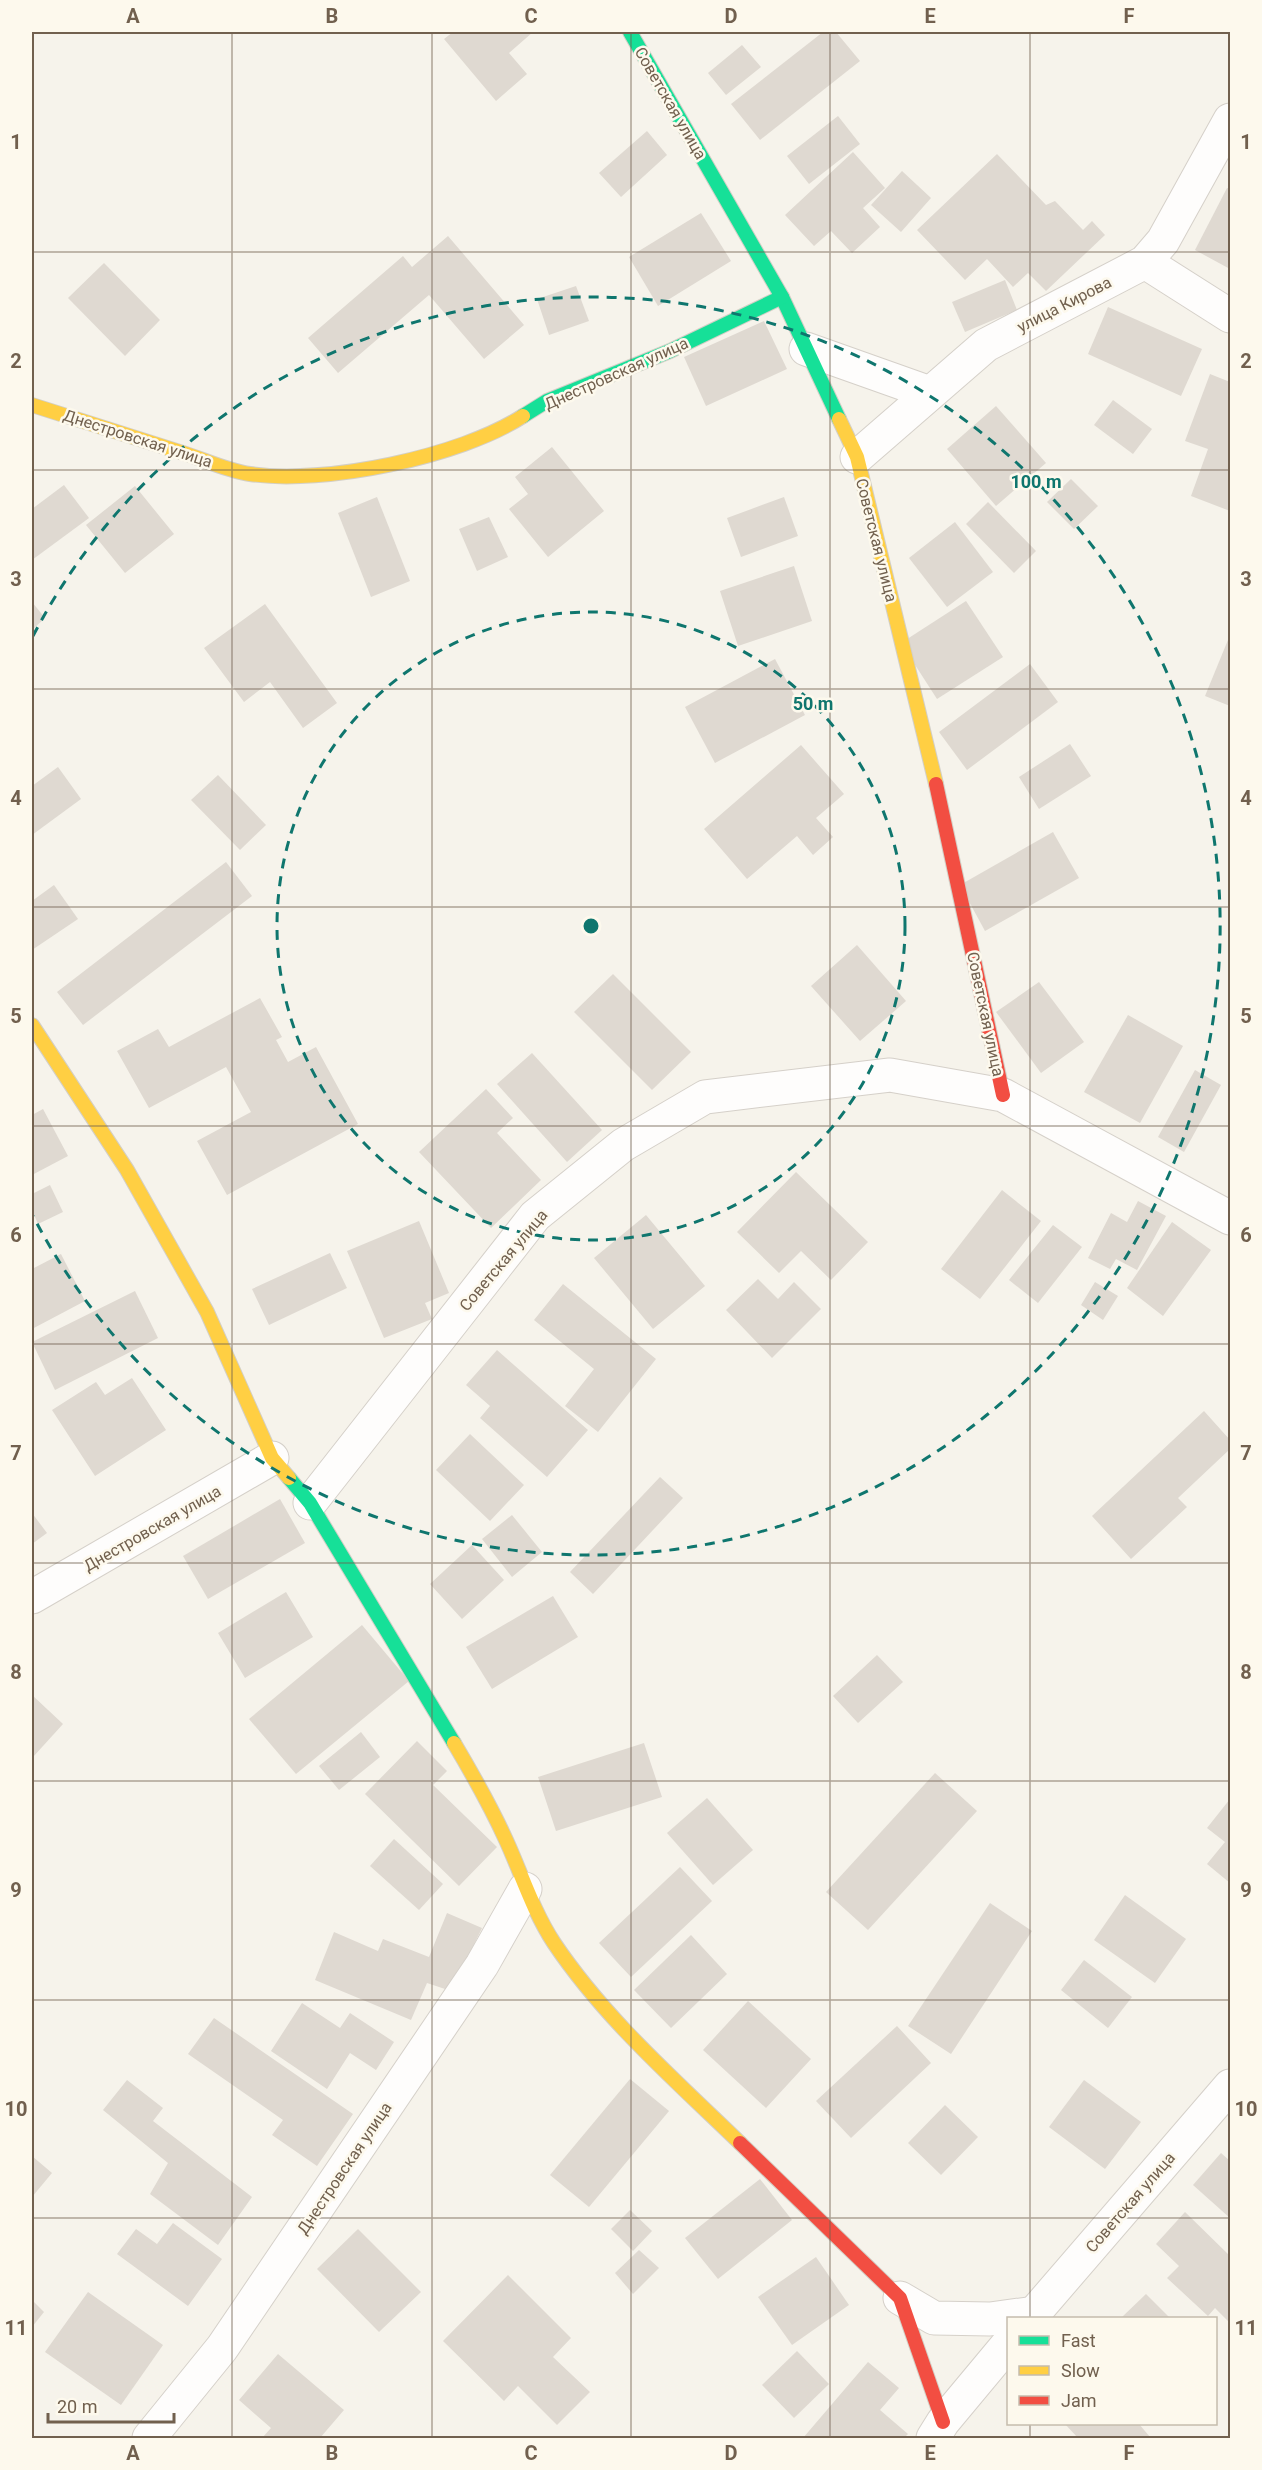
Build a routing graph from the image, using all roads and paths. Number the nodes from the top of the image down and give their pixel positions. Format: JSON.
{"nodes":[{"id":1,"x":630,"y":32,"type":"edge"},
{"id":2,"x":1230,"y":120,"type":"edge"},
{"id":3,"x":1145,"y":262,"type":"junction"},
{"id":4,"x":782,"y":297,"type":"junction"},
{"id":5,"x":1230,"y":316,"type":"edge"},
{"id":6,"x":806,"y":348,"type":"junction"},
{"id":7,"x":930,"y":393,"type":"junction"},
{"id":8,"x":32,"y":405,"type":"edge"},
{"id":9,"x":857,"y":457,"type":"junction"},
{"id":10,"x":32,"y":1025,"type":"edge"},
{"id":11,"x":1003,"y":1095,"type":"junction"},
{"id":12,"x":1230,"y":1218,"type":"edge"},
{"id":13,"x":272,"y":1458,"type":"junction"},
{"id":14,"x":309,"y":1503,"type":"junction"},
{"id":15,"x":32,"y":1597,"type":"edge"},
{"id":16,"x":525,"y":1889,"type":"junction"},
{"id":17,"x":1230,"y":2086,"type":"edge"},
{"id":18,"x":900,"y":2298,"type":"junction"},
{"id":19,"x":1033,"y":2316,"type":"edge"},
{"id":20,"x":1007,"y":2318,"type":"edge"},
{"id":21,"x":1007,"y":2345,"type":"edge"},
{"id":22,"x":938,"y":2430,"type":"edge"},
{"id":23,"x":149,"y":2439,"type":"edge"}],
"edges":[{"from":1,"to":4,"type":"street","name":"Советская улица"},
{"from":2,"to":3,"type":"street","name":"улица Кирова"},
{"from":3,"to":5,"type":"street"},
{"from":3,"to":7,"type":"street","name":"улица Кирова"},
{"from":4,"to":6,"type":"street","name":"Советская улица"},
{"from":4,"to":8,"type":"street","name":"Днестровская улица"},
{"from":6,"to":7,"type":"street"},
{"from":6,"to":9,"type":"street","name":"Советская улица"},
{"from":7,"to":9,"type":"street","name":"улица Кирова"},
{"from":9,"to":11,"type":"street","name":"Советская улица"},
{"from":10,"to":13,"type":"street"},
{"from":11,"to":12,"type":"street","name":"Советская улица"},
{"from":11,"to":14,"type":"street","name":"Советская улица"},
{"from":13,"to":14,"type":"street"},
{"from":13,"to":15,"type":"street","name":"Днестровская улица"},
{"from":14,"to":16,"type":"street"},
{"from":16,"to":18,"type":"street"},
{"from":16,"to":23,"type":"street","name":"Днестровская улица"},
{"from":17,"to":19,"type":"street","name":"Советская улица"},
{"from":18,"to":20,"type":"street"},
{"from":18,"to":22,"type":"street"},
{"from":21,"to":22,"type":"street"}]}
